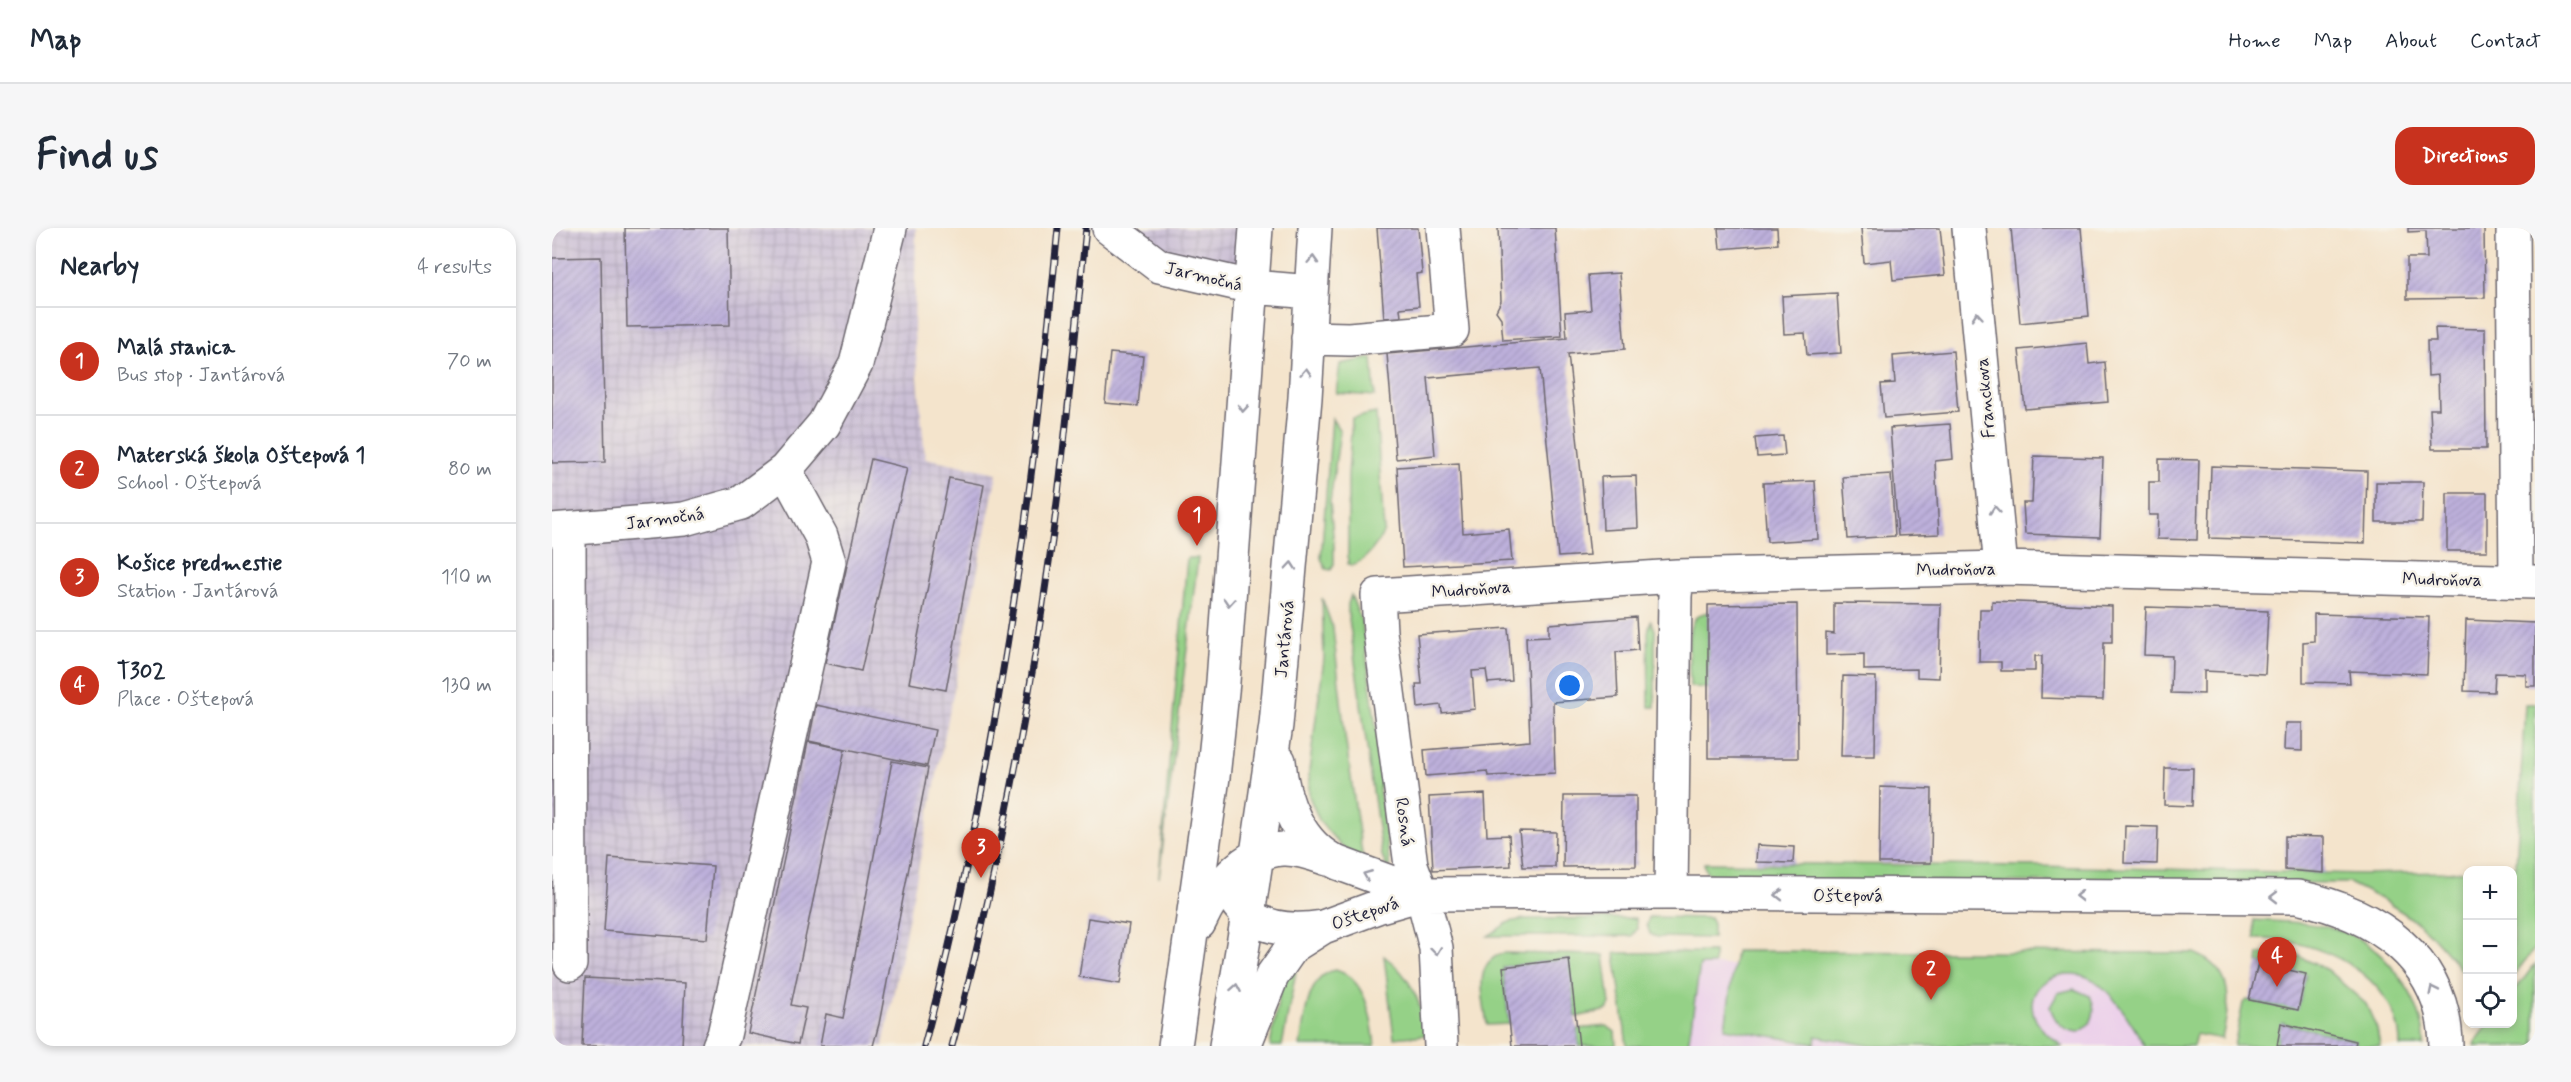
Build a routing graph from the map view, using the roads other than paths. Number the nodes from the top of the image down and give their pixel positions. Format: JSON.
{"nodes":[{"id":1,"x":890,"y":228,"type":"edge"},
{"id":2,"x":1109,"y":228,"type":"edge"},
{"id":3,"x":1256,"y":228,"type":"edge"},
{"id":4,"x":1315,"y":228,"type":"edge"},
{"id":5,"x":1443,"y":228,"type":"edge"},
{"id":6,"x":1969,"y":228,"type":"edge"},
{"id":7,"x":2520,"y":250,"type":"edge"},
{"id":8,"x":1252,"y":287,"type":"junction"},
{"id":9,"x":1311,"y":292,"type":"junction"},
{"id":10,"x":1308,"y":338,"type":"junction"},
{"id":11,"x":785,"y":470,"type":"junction"},
{"id":12,"x":561,"y":530,"type":"edge"},
{"id":13,"x":2001,"y":568,"type":"junction"},
{"id":14,"x":1677,"y":576,"type":"junction"},
{"id":15,"x":2526,"y":581,"type":"edge"},
{"id":16,"x":1378,"y":595,"type":"joint"},
{"id":17,"x":1276,"y":725,"type":"junction"},
{"id":18,"x":1206,"y":825,"type":"junction"},
{"id":19,"x":1258,"y":856,"type":"junction"},
{"id":20,"x":1328,"y":859,"type":"junction"},
{"id":21,"x":1225,"y":880,"type":"junction"},
{"id":22,"x":1671,"y":893,"type":"junction"},
{"id":23,"x":1422,"y":894,"type":"junction"},
{"id":24,"x":1248,"y":915,"type":"junction"},
{"id":25,"x":1323,"y":927,"type":"junction"},
{"id":26,"x":1190,"y":943,"type":"junction"},
{"id":27,"x":570,"y":964,"type":"dead end"},
{"id":28,"x":719,"y":1046,"type":"edge"},
{"id":29,"x":1174,"y":1046,"type":"edge"},
{"id":30,"x":1226,"y":1046,"type":"edge"},
{"id":31,"x":1244,"y":1046,"type":"edge"},
{"id":32,"x":1441,"y":1046,"type":"edge"},
{"id":33,"x":2446,"y":1046,"type":"edge"}],
"edges":[{"from":1,"to":11,"type":"street","name":"Jarmočná"},
{"from":2,"to":8,"type":"street","name":"Jarmočná"},
{"from":3,"to":8,"type":"street"},
{"from":9,"to":4,"type":"street","name":"Jantárová","one_way":true},
{"from":5,"to":10,"type":"street"},
{"from":13,"to":6,"type":"street","name":"Franckova","one_way":true},
{"from":7,"to":15,"type":"street"},
{"from":8,"to":9,"type":"street","name":"Jarmočná"},
{"from":8,"to":18,"type":"street","one_way":true},
{"from":9,"to":10,"type":"street","name":"Jantárová"},
{"from":17,"to":10,"type":"street","name":"Jantárová","one_way":true},
{"from":11,"to":12,"type":"street","name":"Jarmočná"},
{"from":11,"to":28,"type":"street"},
{"from":12,"to":27,"type":"street"},
{"from":13,"to":14,"type":"street","name":"Mudroňova"},
{"from":13,"to":15,"type":"street","name":"Mudroňova"},
{"from":14,"to":16,"type":"street","name":"Mudroňova"},
{"from":14,"to":22,"type":"street"},
{"from":16,"to":23,"type":"street","name":"Rosná"},
{"from":17,"to":19,"type":"street","name":"Jantárová"},
{"from":17,"to":20,"type":"street"},
{"from":18,"to":21,"type":"street"},
{"from":18,"to":26,"type":"street"},
{"from":19,"to":20,"type":"street"},
{"from":19,"to":21,"type":"street"},
{"from":19,"to":24,"type":"street","name":"Jantárová"},
{"from":23,"to":20,"type":"street","one_way":true},
{"from":21,"to":24,"type":"street"},
{"from":21,"to":26,"type":"street"},
{"from":22,"to":23,"type":"street","name":"Oštepová"},
{"from":33,"to":22,"type":"street","name":"Oštepová","one_way":true},
{"from":23,"to":25,"type":"street","name":"Oštepová"},
{"from":23,"to":32,"type":"street","name":"Rosná","one_way":true},
{"from":24,"to":25,"type":"street"},
{"from":30,"to":24,"type":"street","name":"Jantárová","one_way":true},
{"from":25,"to":31,"type":"street","name":"Oštepová"},
{"from":26,"to":29,"type":"street"}]}
